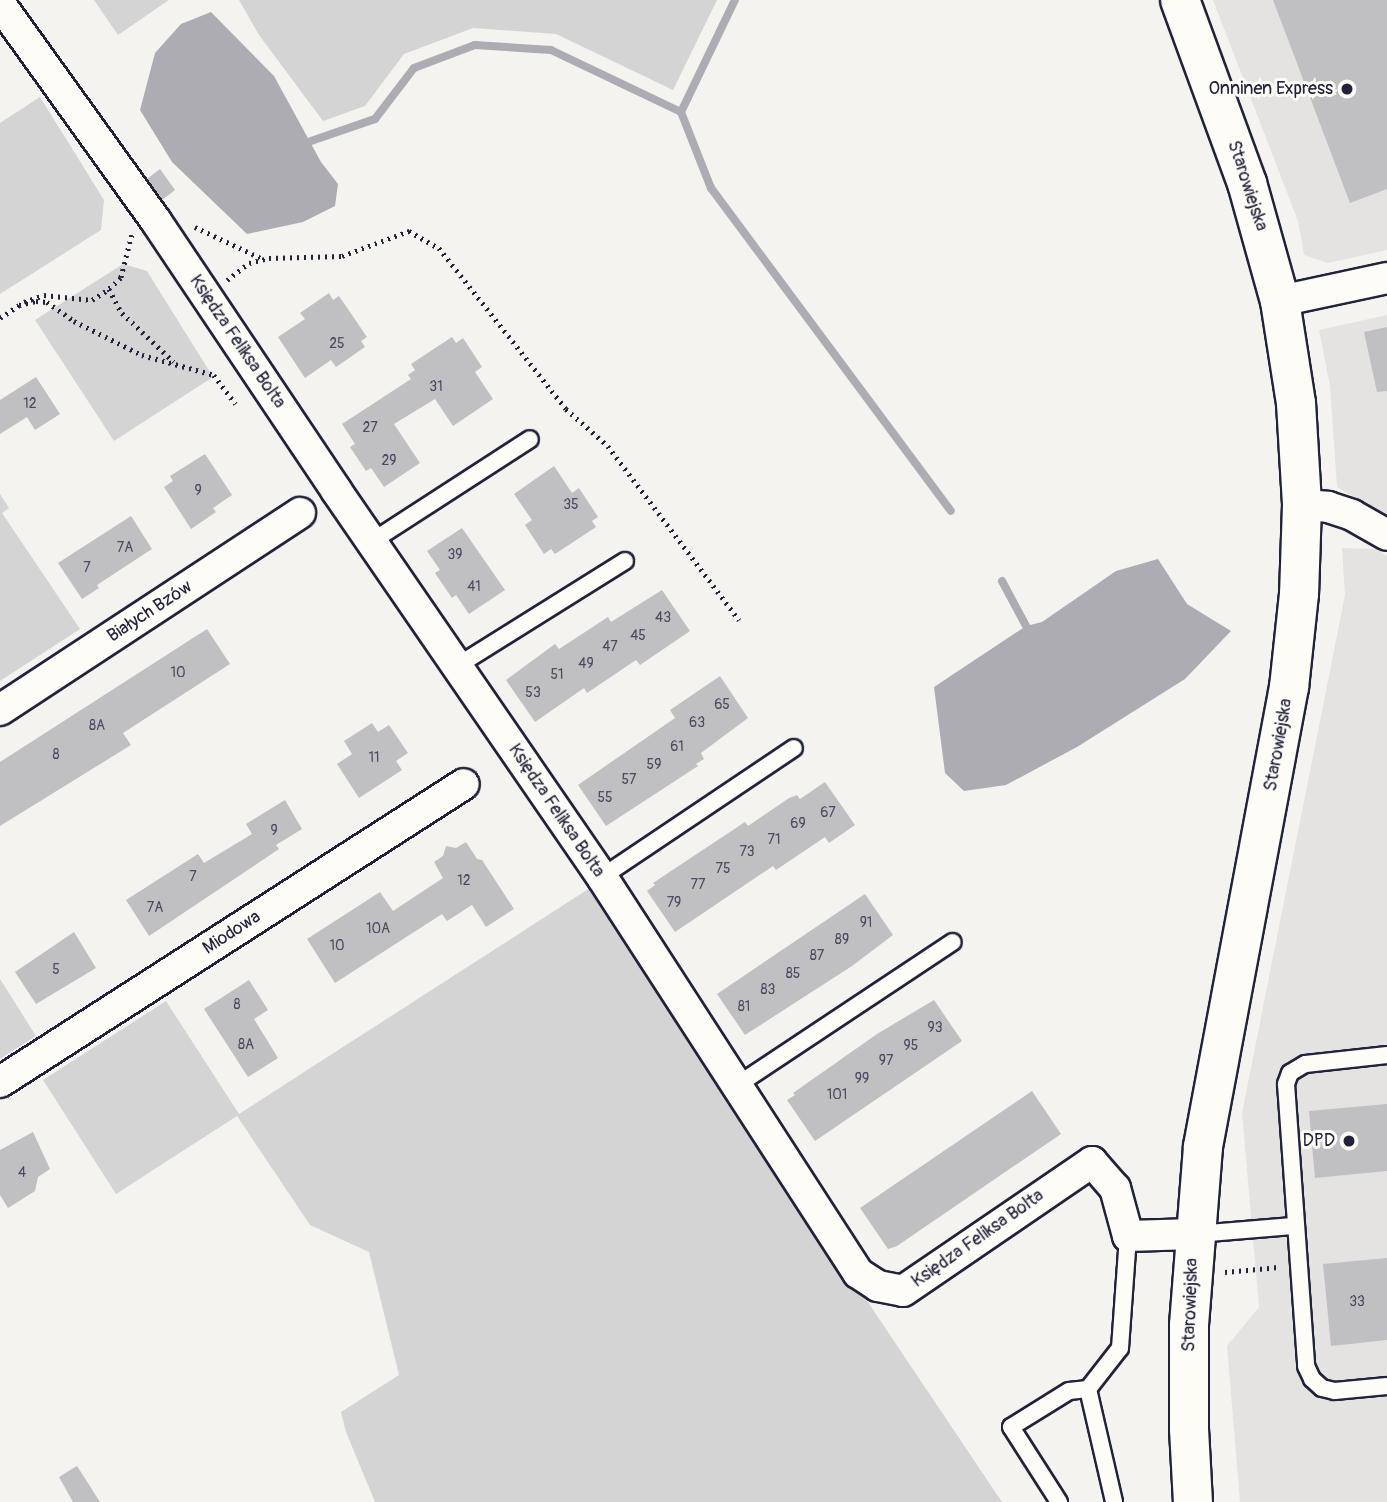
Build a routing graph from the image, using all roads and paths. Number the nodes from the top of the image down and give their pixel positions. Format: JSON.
{"nodes":[{"id":1,"x":1180,"y":0,"type":"edge"},
{"id":2,"x":0,"y":4,"type":"edge"},
{"id":3,"x":133,"y":230,"type":"dead end"},
{"id":4,"x":163,"y":230,"type":"junction"},
{"id":5,"x":264,"y":260,"type":"junction"},
{"id":6,"x":1387,"y":278,"type":"edge"},
{"id":7,"x":109,"y":289,"type":"junction"},
{"id":8,"x":209,"y":300,"type":"junction"},
{"id":9,"x":1280,"y":301,"type":"junction"},
{"id":10,"x":19,"y":305,"type":"junction"},
{"id":11,"x":0,"y":318,"type":"edge"},
{"id":12,"x":174,"y":363,"type":"junction"},
{"id":13,"x":236,"y":404,"type":"dead end"},
{"id":14,"x":530,"y":439,"type":"dead end"},
{"id":15,"x":1302,"y":505,"type":"junction"},
{"id":16,"x":300,"y":513,"type":"dead end"},
{"id":17,"x":1387,"y":535,"type":"edge"},
{"id":18,"x":371,"y":542,"type":"junction"},
{"id":19,"x":625,"y":561,"type":"dead end"},
{"id":20,"x":739,"y":620,"type":"dead end"},
{"id":21,"x":457,"y":666,"type":"junction"},
{"id":22,"x":0,"y":710,"type":"edge"},
{"id":23,"x":794,"y":748,"type":"dead end"},
{"id":24,"x":464,"y":784,"type":"dead end"},
{"id":25,"x":602,"y":877,"type":"junction"},
{"id":26,"x":953,"y":942,"type":"dead end"},
{"id":27,"x":1387,"y":1055,"type":"edge"},
{"id":28,"x":0,"y":1082,"type":"edge"},
{"id":29,"x":736,"y":1086,"type":"junction"},
{"id":30,"x":1294,"y":1226,"type":"junction"},
{"id":31,"x":1194,"y":1234,"type":"junction"},
{"id":32,"x":1128,"y":1236,"type":"junction"},
{"id":33,"x":1298,"y":1266,"type":"junction"},
{"id":34,"x":1216,"y":1272,"type":"dead end"},
{"id":35,"x":1387,"y":1386,"type":"edge"},
{"id":36,"x":1088,"y":1389,"type":"junction"},
{"id":37,"x":1059,"y":1502,"type":"edge"},
{"id":38,"x":1114,"y":1502,"type":"edge"},
{"id":39,"x":1193,"y":1502,"type":"edge"}],
"edges":[{"from":1,"to":9,"type":"street","name":"Starowiejska"},
{"from":2,"to":4,"type":"street","name":"Księdza Feliksa Bolta"},
{"from":3,"to":7,"type":"path"},
{"from":4,"to":5,"type":"path"},
{"from":4,"to":8,"type":"street","name":"Księdza Feliksa Bolta"},
{"from":5,"to":8,"type":"path"},
{"from":5,"to":20,"type":"path"},
{"from":6,"to":9,"type":"street"},
{"from":7,"to":10,"type":"path"},
{"from":7,"to":12,"type":"path"},
{"from":8,"to":18,"type":"street","name":"Księdza Feliksa Bolta"},
{"from":9,"to":15,"type":"street","name":"Starowiejska"},
{"from":10,"to":11,"type":"path"},
{"from":10,"to":12,"type":"path"},
{"from":12,"to":13,"type":"path"},
{"from":14,"to":18,"type":"lane"},
{"from":15,"to":17,"type":"street"},
{"from":15,"to":31,"type":"street","name":"Starowiejska"},
{"from":16,"to":22,"type":"street","name":"Białych Bzów"},
{"from":18,"to":21,"type":"street","name":"Księdza Feliksa Bolta"},
{"from":19,"to":21,"type":"lane"},
{"from":21,"to":25,"type":"street","name":"Księdza Feliksa Bolta"},
{"from":23,"to":25,"type":"lane"},
{"from":24,"to":28,"type":"street","name":"Miodowa"},
{"from":25,"to":29,"type":"street","name":"Księdza Feliksa Bolta"},
{"from":26,"to":29,"type":"lane"},
{"from":27,"to":30,"type":"lane"},
{"from":29,"to":32,"type":"street","name":"Księdza Feliksa Bolta"},
{"from":30,"to":31,"type":"lane"},
{"from":30,"to":33,"type":"lane"},
{"from":31,"to":32,"type":"street"},
{"from":31,"to":39,"type":"street","name":"Starowiejska"},
{"from":32,"to":36,"type":"lane"},
{"from":33,"to":34,"type":"path"},
{"from":33,"to":35,"type":"lane"},
{"from":36,"to":37,"type":"lane"},
{"from":36,"to":38,"type":"lane"}]}
